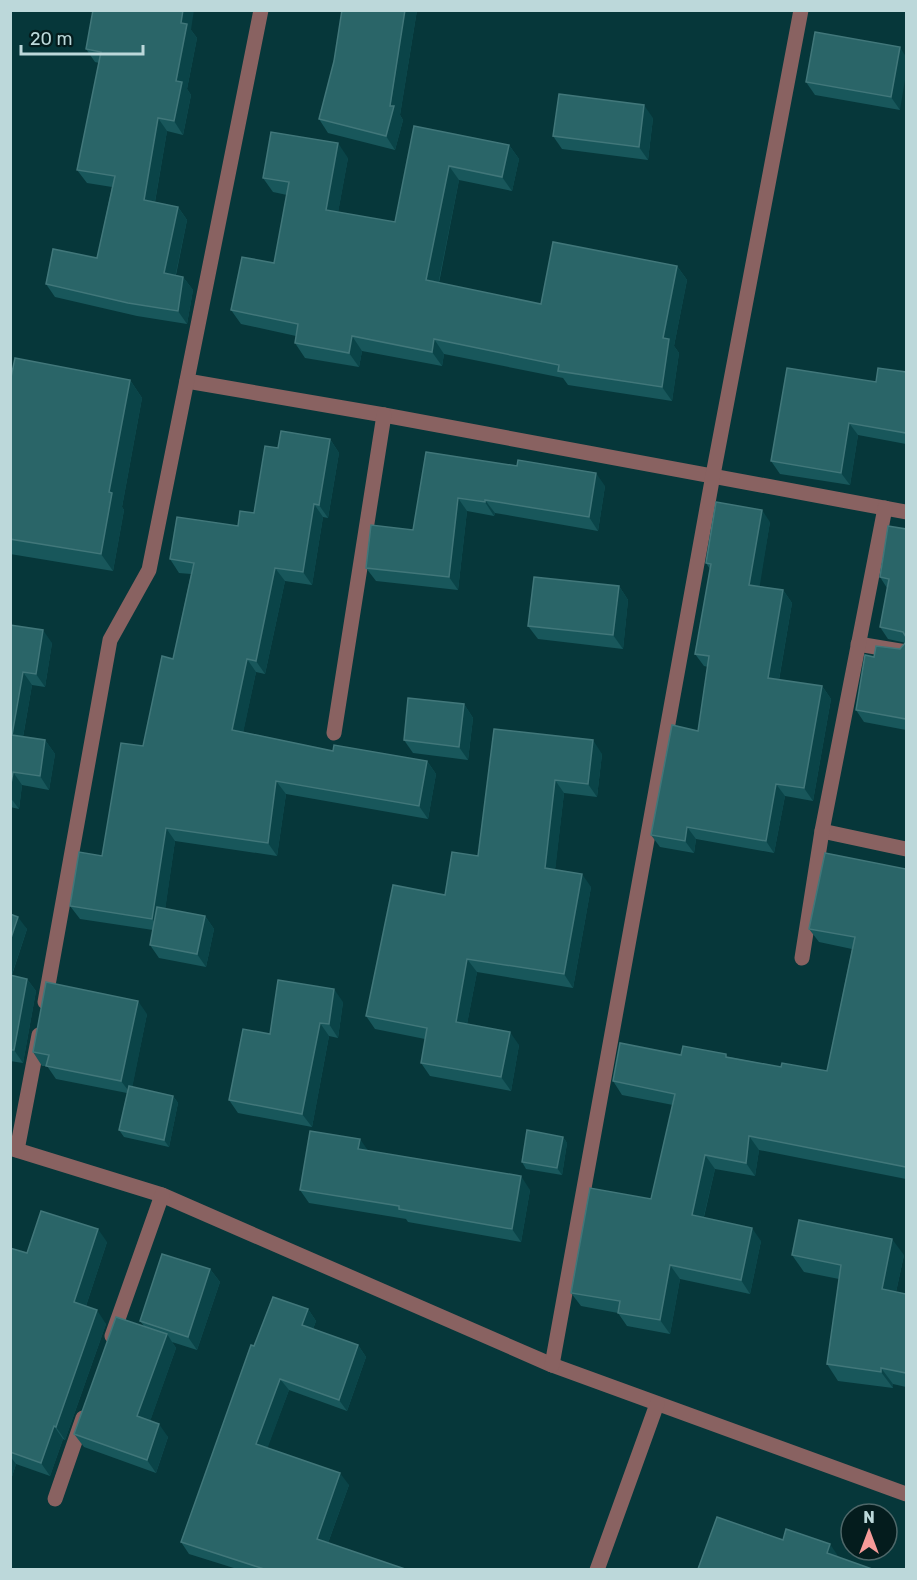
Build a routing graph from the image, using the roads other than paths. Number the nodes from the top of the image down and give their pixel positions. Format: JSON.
{"nodes":[{"id":1,"x":261,"y":10,"type":"edge"},
{"id":2,"x":801,"y":10,"type":"edge"},
{"id":3,"x":188,"y":381,"type":"junction"},
{"id":4,"x":384,"y":415,"type":"junction"},
{"id":5,"x":712,"y":475,"type":"junction"},
{"id":6,"x":885,"y":508,"type":"junction"},
{"id":7,"x":906,"y":512,"type":"edge"},
{"id":8,"x":858,"y":644,"type":"junction"},
{"id":9,"x":906,"y":652,"type":"edge"},
{"id":10,"x":334,"y":733,"type":"dead end"},
{"id":11,"x":822,"y":831,"type":"junction"},
{"id":12,"x":906,"y":849,"type":"edge"},
{"id":13,"x":802,"y":958,"type":"dead end"},
{"id":14,"x":14,"y":1149,"type":"edge"},
{"id":15,"x":162,"y":1195,"type":"junction"},
{"id":16,"x":106,"y":1353,"type":"edge"},
{"id":17,"x":552,"y":1365,"type":"junction"},
{"id":18,"x":657,"y":1404,"type":"junction"},
{"id":19,"x":87,"y":1409,"type":"edge"},
{"id":20,"x":906,"y":1494,"type":"edge"},
{"id":21,"x":55,"y":1499,"type":"dead end"},
{"id":22,"x":597,"y":1569,"type":"edge"}],
"edges":[{"from":1,"to":3,"type":"street"},
{"from":2,"to":5,"type":"street"},
{"from":3,"to":4,"type":"street"},
{"from":3,"to":14,"type":"street"},
{"from":4,"to":5,"type":"street"},
{"from":4,"to":10,"type":"street"},
{"from":5,"to":6,"type":"street"},
{"from":5,"to":17,"type":"street"},
{"from":6,"to":7,"type":"street"},
{"from":6,"to":8,"type":"street"},
{"from":8,"to":9,"type":"street"},
{"from":8,"to":11,"type":"street"},
{"from":11,"to":12,"type":"street"},
{"from":11,"to":13,"type":"street"},
{"from":14,"to":15,"type":"street"},
{"from":15,"to":16,"type":"street"},
{"from":15,"to":17,"type":"street"},
{"from":17,"to":18,"type":"street"},
{"from":18,"to":20,"type":"street"},
{"from":18,"to":22,"type":"street"},
{"from":19,"to":21,"type":"street"}]}
